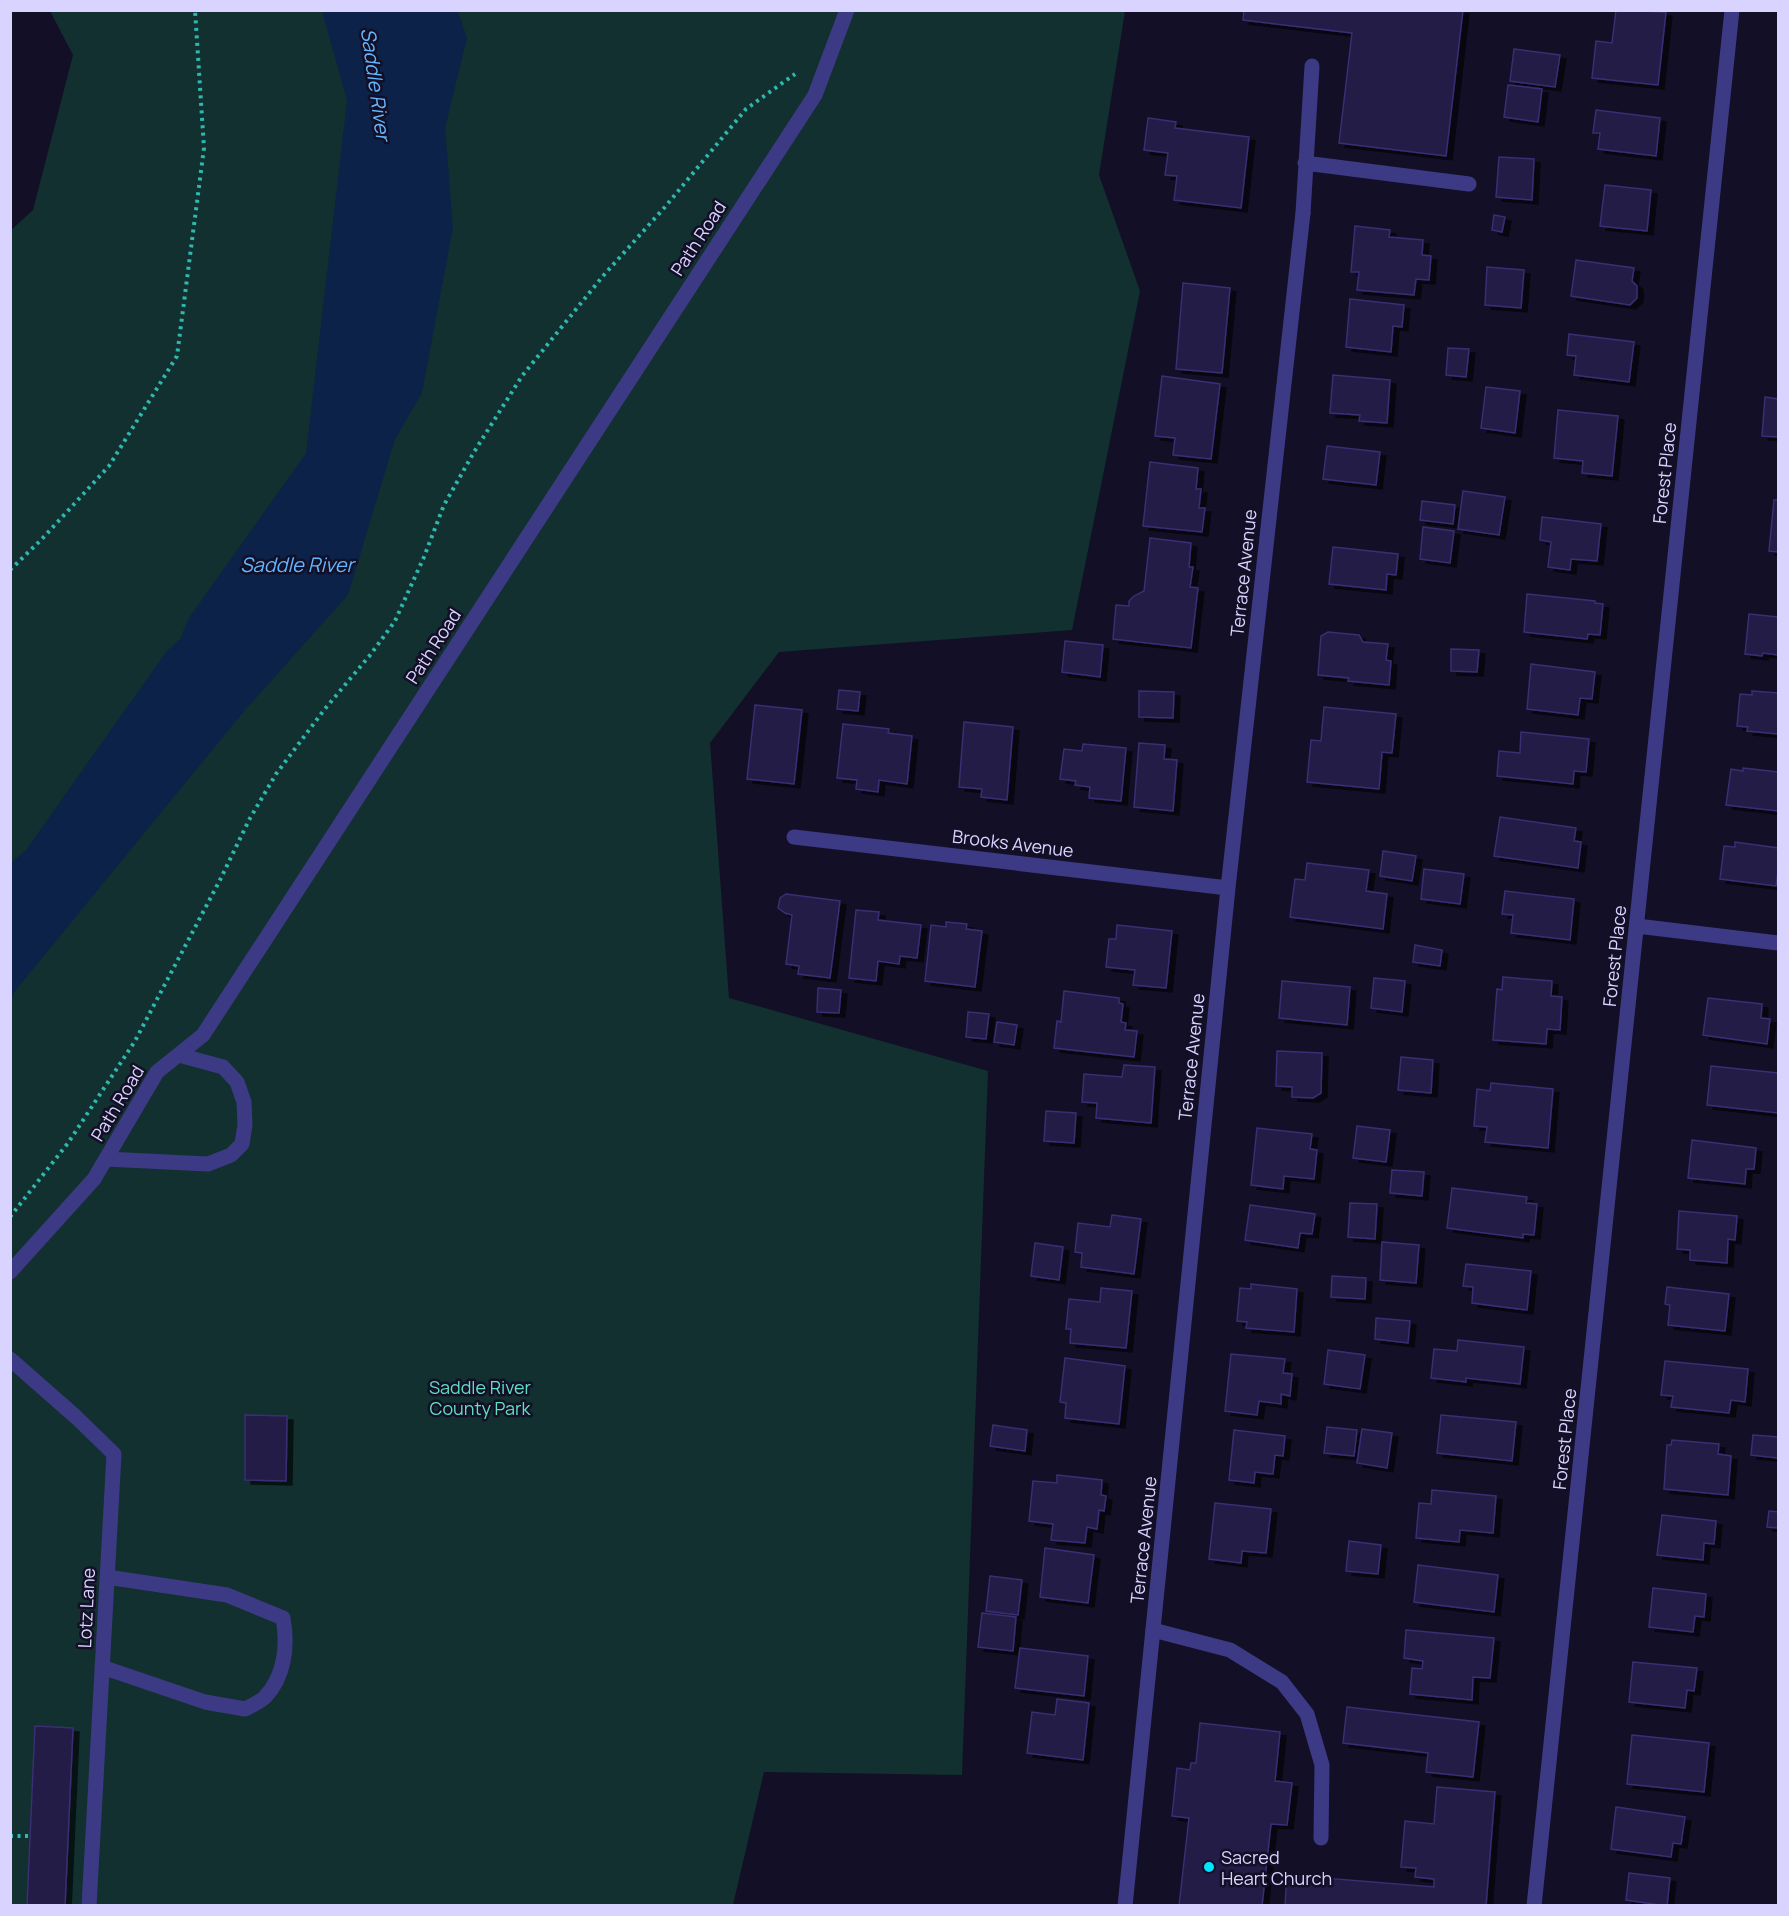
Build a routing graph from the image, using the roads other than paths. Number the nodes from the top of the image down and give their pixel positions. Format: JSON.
{"nodes":[{"id":1,"x":847,"y":10,"type":"edge"},
{"id":2,"x":1732,"y":10,"type":"edge"},
{"id":3,"x":1312,"y":66,"type":"dead end"},
{"id":4,"x":1305,"y":163,"type":"junction"},
{"id":5,"x":1469,"y":184,"type":"dead end"},
{"id":6,"x":794,"y":837,"type":"dead end"},
{"id":7,"x":1228,"y":888,"type":"junction"},
{"id":8,"x":1637,"y":926,"type":"junction"},
{"id":9,"x":1779,"y":943,"type":"edge"},
{"id":10,"x":179,"y":1055,"type":"junction"},
{"id":11,"x":106,"y":1159,"type":"junction"},
{"id":12,"x":10,"y":1272,"type":"edge"},
{"id":13,"x":10,"y":1359,"type":"edge"},
{"id":14,"x":107,"y":1577,"type":"junction"},
{"id":15,"x":1153,"y":1630,"type":"junction"},
{"id":16,"x":102,"y":1667,"type":"junction"},
{"id":17,"x":1321,"y":1838,"type":"dead end"},
{"id":18,"x":89,"y":1905,"type":"edge"},
{"id":19,"x":1125,"y":1905,"type":"edge"},
{"id":20,"x":1534,"y":1905,"type":"edge"}],
"edges":[{"from":1,"to":10,"type":"street","name":"Path Road"},
{"from":2,"to":8,"type":"street","name":"Forest Place"},
{"from":3,"to":4,"type":"street","name":"Terrace Avenue"},
{"from":4,"to":5,"type":"street"},
{"from":4,"to":7,"type":"street","name":"Terrace Avenue"},
{"from":6,"to":7,"type":"street","name":"Brooks Avenue"},
{"from":7,"to":15,"type":"street","name":"Terrace Avenue"},
{"from":8,"to":9,"type":"street"},
{"from":8,"to":20,"type":"street","name":"Forest Place"},
{"from":10,"to":11,"type":"street","name":"Path Road"},
{"from":10,"to":11,"type":"street"},
{"from":11,"to":12,"type":"street","name":"Path Road"},
{"from":13,"to":14,"type":"street","name":"Lotz Lane"},
{"from":14,"to":16,"type":"street","name":"Lotz Lane"},
{"from":14,"to":16,"type":"street"},
{"from":15,"to":17,"type":"street"},
{"from":15,"to":19,"type":"street","name":"Terrace Avenue"},
{"from":16,"to":18,"type":"street","name":"Lotz Lane"}]}
